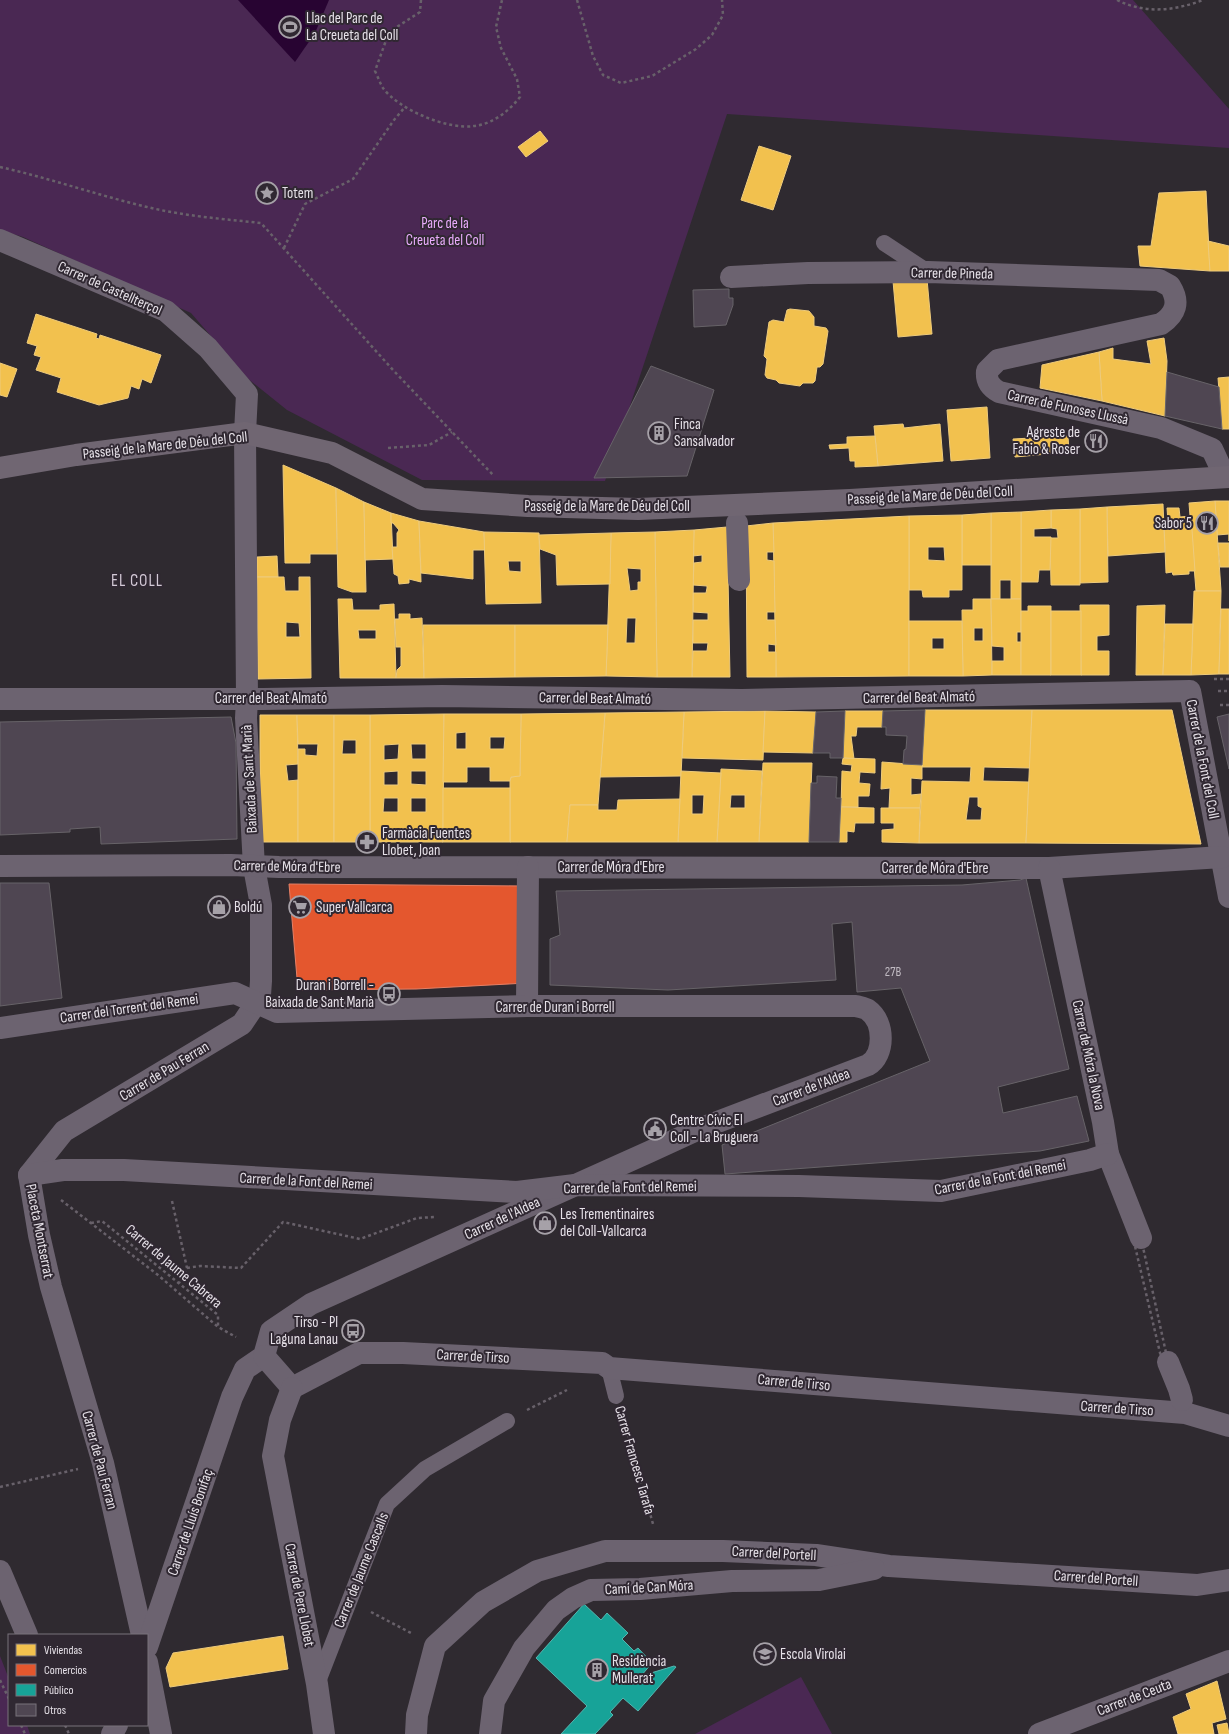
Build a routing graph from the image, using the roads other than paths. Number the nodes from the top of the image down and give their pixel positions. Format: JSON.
{"nodes":[{"id":1,"x":0,"y":240,"type":"edge"},
{"id":2,"x":884,"y":243,"type":"dead end"},
{"id":3,"x":928,"y":272,"type":"junction"},
{"id":4,"x":731,"y":277,"type":"dead end"},
{"id":5,"x":1170,"y":286,"type":"joint"},
{"id":6,"x":246,"y":433,"type":"junction"},
{"id":7,"x":0,"y":468,"type":"edge"},
{"id":8,"x":1227,"y":477,"type":"edge"},
{"id":9,"x":737,"y":523,"type":"dead end"},
{"id":10,"x":739,"y":580,"type":"dead end"},
{"id":11,"x":1190,"y":692,"type":"joint"},
{"id":12,"x":0,"y":699,"type":"edge"},
{"id":13,"x":247,"y":699,"type":"junction"},
{"id":14,"x":1222,"y":857,"type":"junction"},
{"id":15,"x":0,"y":866,"type":"edge"},
{"id":16,"x":254,"y":867,"type":"junction"},
{"id":17,"x":528,"y":867,"type":"junction"},
{"id":18,"x":1049,"y":868,"type":"junction"},
{"id":19,"x":1229,"y":897,"type":"edge"},
{"id":20,"x":256,"y":1003,"type":"junction"},
{"id":21,"x":527,"y":1006,"type":"junction"},
{"id":22,"x":856,"y":1006,"type":"joint"},
{"id":23,"x":0,"y":1028,"type":"edge"},
{"id":24,"x":64,"y":1131,"type":"joint"},
{"id":25,"x":1108,"y":1154,"type":"junction"},
{"id":26,"x":124,"y":1170,"type":"joint"},
{"id":27,"x":29,"y":1175,"type":"junction"},
{"id":28,"x":575,"y":1185,"type":"junction"},
{"id":29,"x":1141,"y":1238,"type":"road end"},
{"id":30,"x":51,"y":1287,"type":"joint"},
{"id":31,"x":264,"y":1356,"type":"junction"},
{"id":32,"x":1168,"y":1362,"type":"road end"},
{"id":33,"x":609,"y":1368,"type":"junction"},
{"id":34,"x":292,"y":1388,"type":"junction"},
{"id":35,"x":616,"y":1396,"type":"road end"},
{"id":36,"x":1182,"y":1400,"type":"dead end"},
{"id":37,"x":507,"y":1421,"type":"road end"},
{"id":38,"x":1229,"y":1426,"type":"edge"},
{"id":39,"x":889,"y":1566,"type":"junction"},
{"id":40,"x":0,"y":1570,"type":"edge"},
{"id":41,"x":1229,"y":1580,"type":"edge"},
{"id":42,"x":27,"y":1634,"type":"edge"},
{"id":43,"x":142,"y":1634,"type":"edge"},
{"id":44,"x":148,"y":1644,"type":"edge"},
{"id":45,"x":1229,"y":1661,"type":"edge"},
{"id":46,"x":148,"y":1672,"type":"edge"},
{"id":47,"x":317,"y":1684,"type":"junction"},
{"id":48,"x":161,"y":1734,"type":"edge"},
{"id":49,"x":324,"y":1734,"type":"edge"},
{"id":50,"x":416,"y":1734,"type":"edge"},
{"id":51,"x":490,"y":1734,"type":"edge"},
{"id":52,"x":1039,"y":1734,"type":"edge"}],
"edges":[{"from":1,"to":6,"type":"street","name":"Carrer de Castellterçol"},
{"from":2,"to":3,"type":"lane"},
{"from":3,"to":4,"type":"street","name":"Carrer de Pineda"},
{"from":3,"to":5,"type":"street","name":"Carrer de Pineda"},
{"from":5,"to":8,"type":"street","name":"Carrer de Funoses Llussà"},
{"from":6,"to":7,"type":"street","name":"Passeig de la Mare de Déu del Coll"},
{"from":6,"to":8,"type":"street","name":"Passeig de la Mare de Déu del Coll"},
{"from":6,"to":13,"type":"street","name":"Baixada de Sant Marià"},
{"from":9,"to":10,"type":"street"},
{"from":11,"to":13,"type":"street","name":"Carrer del Beat Almató"},
{"from":11,"to":14,"type":"street","name":"Carrer de la Font del Coll"},
{"from":12,"to":13,"type":"street","name":"Carrer del Beat Almató"},
{"from":13,"to":16,"type":"street","name":"Baixada de Sant Marià"},
{"from":14,"to":18,"type":"street","name":"Carrer de Móra d'Ebre"},
{"from":14,"to":19,"type":"street","name":"Carrer de la Font del Coll"},
{"from":15,"to":16,"type":"street","name":"Carrer de Móra d'Ebre"},
{"from":16,"to":17,"type":"street","name":"Carrer de Móra d'Ebre"},
{"from":16,"to":20,"type":"street","name":"Baixada de Sant Marià"},
{"from":17,"to":18,"type":"street","name":"Carrer de Móra d'Ebre"},
{"from":17,"to":21,"type":"street"},
{"from":18,"to":25,"type":"street","name":"Carrer de Móra la Nova"},
{"from":20,"to":21,"type":"street","name":"Carrer de Duran i Borrell"},
{"from":20,"to":23,"type":"street","name":"Carrer del Torrent del Remei"},
{"from":20,"to":24,"type":"street","name":"Carrer de Pau Ferran"},
{"from":21,"to":22,"type":"street","name":"Carrer de Duran i Borrell"},
{"from":22,"to":28,"type":"street","name":"Carrer de l'Aldea"},
{"from":24,"to":27,"type":"street","name":"Placeta Montserrat"},
{"from":25,"to":28,"type":"street","name":"Carrer de la Font del Remei"},
{"from":25,"to":29,"type":"street","name":"Carrer de Móra la Nova"},
{"from":26,"to":27,"type":"street","name":"Placeta Montserrat"},
{"from":26,"to":28,"type":"street","name":"Carrer de la Font del Remei"},
{"from":27,"to":30,"type":"street","name":"Placeta Montserrat"},
{"from":28,"to":31,"type":"street","name":"Carrer de l'Aldea"},
{"from":30,"to":43,"type":"street","name":"Carrer de Pau Ferran"},
{"from":31,"to":34,"type":"street"},
{"from":31,"to":44,"type":"street","name":"Carrer de Lluís Bonifaç"},
{"from":32,"to":36,"type":"street"},
{"from":33,"to":34,"type":"street","name":"Carrer de Tirso"},
{"from":33,"to":35,"type":"lane","name":"Carrer Francesc Tarafa"},
{"from":33,"to":38,"type":"street","name":"Carrer de Tirso"},
{"from":34,"to":47,"type":"street","name":"Carrer de Pere Llobet"},
{"from":37,"to":47,"type":"lane","name":"Carrer de Jaume Cascalls"},
{"from":39,"to":41,"type":"street","name":"Carrer del Portell"},
{"from":39,"to":50,"type":"street","name":"Carrer del Portell"},
{"from":39,"to":51,"type":"street","name":"Camí de Can Móra"},
{"from":40,"to":42,"type":"street"},
{"from":45,"to":52,"type":"street","name":"Carrer de Ceuta"},
{"from":46,"to":48,"type":"street"},
{"from":47,"to":49,"type":"street","name":"Carrer de Pere Llobet"}]}
